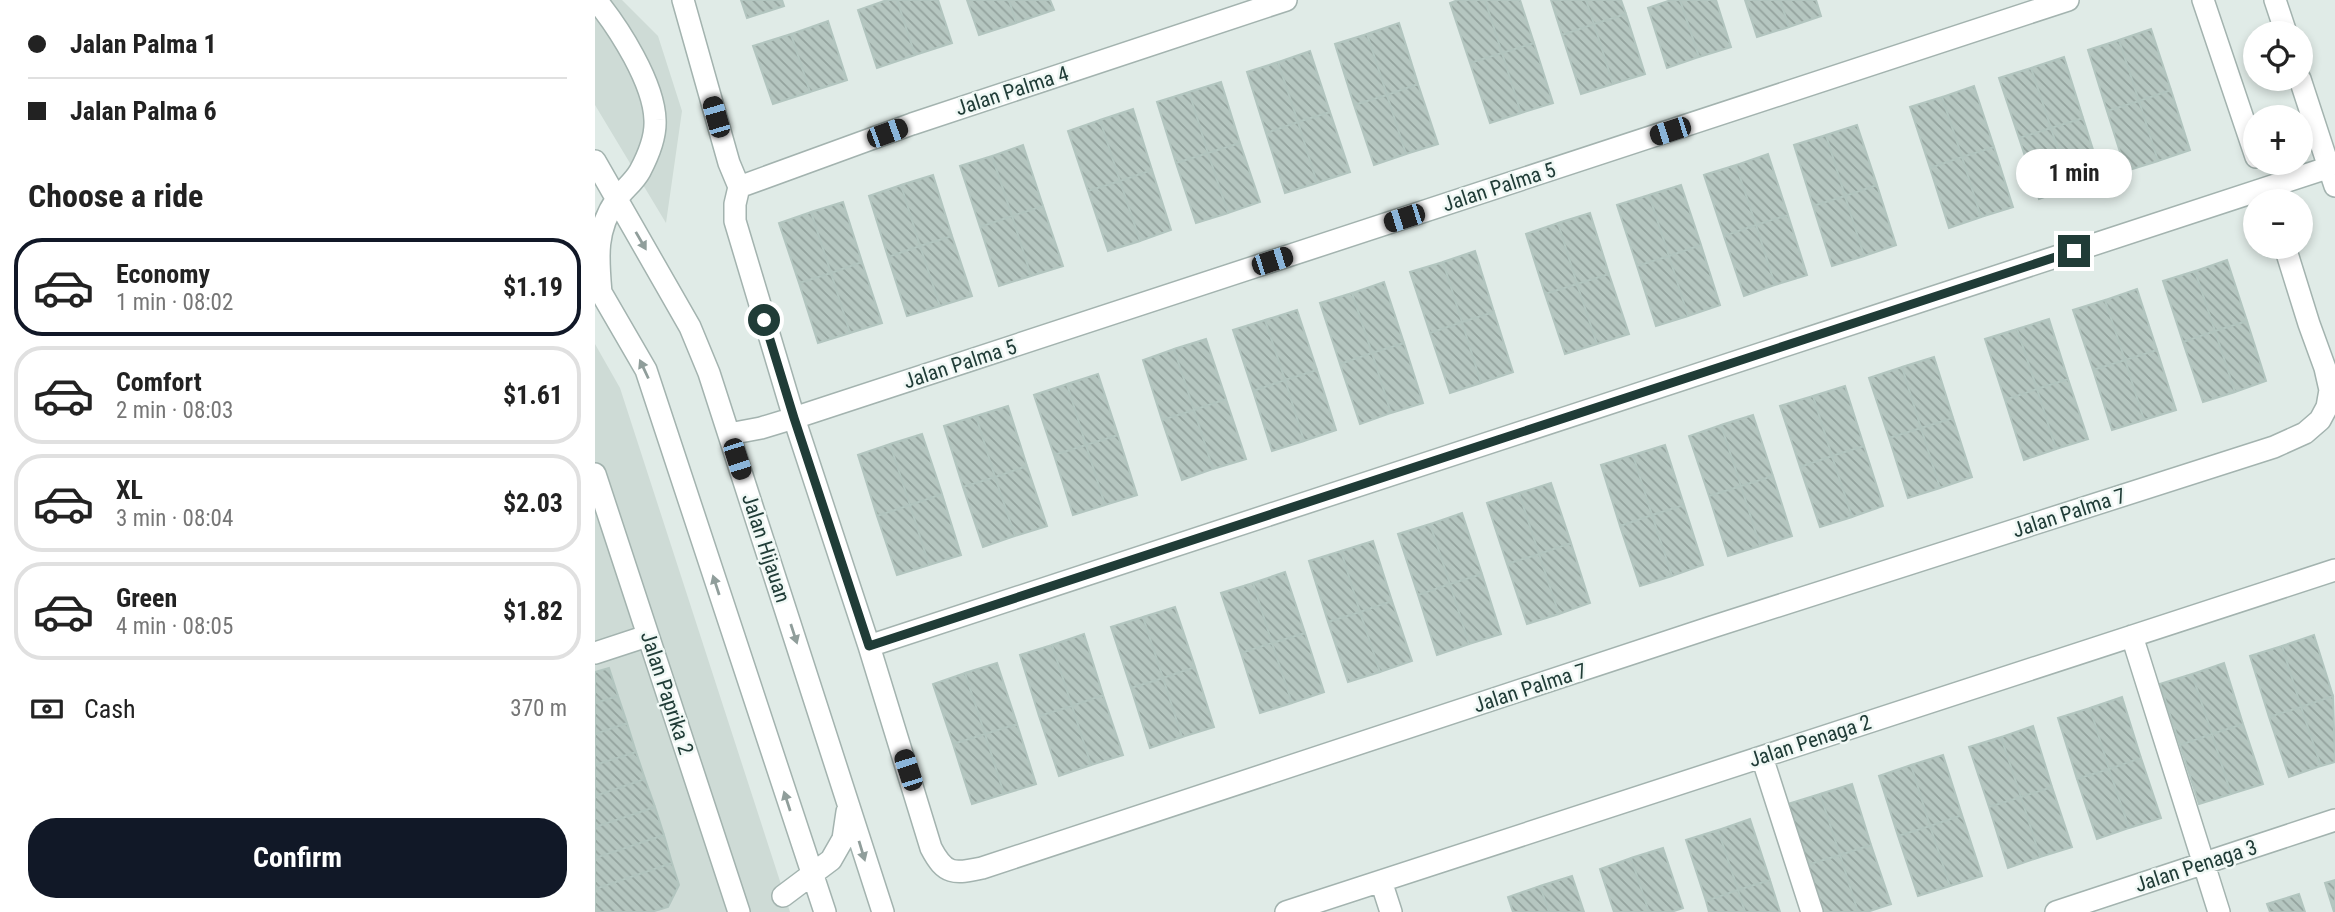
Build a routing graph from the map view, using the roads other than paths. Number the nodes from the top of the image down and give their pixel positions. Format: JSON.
{"nodes":[{"id":1,"x":596,"y":0,"type":"edge"},
{"id":2,"x":683,"y":0,"type":"edge"},
{"id":3,"x":1286,"y":0,"type":"edge"},
{"id":4,"x":2068,"y":0,"type":"edge"},
{"id":5,"x":2203,"y":0,"type":"edge"},
{"id":6,"x":2276,"y":0,"type":"edge"},
{"id":7,"x":2282,"y":21,"type":"edge"},
{"id":8,"x":2304,"y":91,"type":"edge"},
{"id":9,"x":2243,"y":118,"type":"edge"},
{"id":10,"x":595,"y":160,"type":"edge"},
{"id":11,"x":2331,"y":177,"type":"edge"},
{"id":12,"x":739,"y":187,"type":"junction"},
{"id":13,"x":2287,"y":189,"type":"edge"},
{"id":14,"x":616,"y":199,"type":"junction"},
{"id":15,"x":2243,"y":202,"type":"edge"},
{"id":16,"x":2289,"y":259,"type":"edge"},
{"id":17,"x":598,"y":288,"type":"edge"},
{"id":18,"x":794,"y":418,"type":"junction"},
{"id":19,"x":729,"y":434,"type":"junction"},
{"id":20,"x":595,"y":474,"type":"edge"},
{"id":21,"x":2335,"y":570,"type":"edge"},
{"id":22,"x":647,"y":636,"type":"junction"},
{"id":23,"x":2131,"y":636,"type":"junction"},
{"id":24,"x":869,"y":646,"type":"junction"},
{"id":25,"x":595,"y":653,"type":"edge"},
{"id":26,"x":1762,"y":757,"type":"junction"},
{"id":27,"x":848,"y":803,"type":"junction"},
{"id":28,"x":2335,"y":820,"type":"edge"},
{"id":29,"x":805,"y":855,"type":"junction"},
{"id":30,"x":2203,"y":863,"type":"junction"},
{"id":31,"x":812,"y":876,"type":"junction"},
{"id":32,"x":1381,"y":881,"type":"junction"},
{"id":33,"x":776,"y":904,"type":"edge"},
{"id":34,"x":739,"y":912,"type":"edge"},
{"id":35,"x":824,"y":912,"type":"edge"},
{"id":36,"x":883,"y":912,"type":"edge"},
{"id":37,"x":1286,"y":912,"type":"edge"},
{"id":38,"x":1391,"y":912,"type":"edge"},
{"id":39,"x":1812,"y":912,"type":"edge"},
{"id":40,"x":2056,"y":912,"type":"edge"},
{"id":41,"x":2219,"y":912,"type":"edge"}],
"edges":[{"from":1,"to":14,"type":"street"},
{"from":2,"to":12,"type":"street"},
{"from":3,"to":12,"type":"street","name":"Jalan Palma 4"},
{"from":4,"to":18,"type":"street","name":"Jalan Palma 5"},
{"from":5,"to":9,"type":"street"},
{"from":6,"to":7,"type":"street"},
{"from":8,"to":11,"type":"street"},
{"from":10,"to":14,"type":"street","name":"Jalan Hijauan"},
{"from":11,"to":13,"type":"street"},
{"from":12,"to":18,"type":"street","name":"Jalan Palma 7"},
{"from":14,"to":17,"type":"street"},
{"from":14,"to":19,"type":"street","name":"Jalan Hijauan","one_way":true},
{"from":15,"to":24,"type":"street"},
{"from":16,"to":24,"type":"street","name":"Jalan Palma 7"},
{"from":29,"to":17,"type":"street","one_way":true},
{"from":18,"to":19,"type":"street","name":"Jalan Palma 5"},
{"from":18,"to":24,"type":"street","name":"Jalan Palma 7"},
{"from":19,"to":27,"type":"street","name":"Jalan Hijauan","one_way":true},
{"from":20,"to":22,"type":"street","name":"Jalan Paprika 2"},
{"from":21,"to":23,"type":"street","name":"Jalan Penaga 2"},
{"from":22,"to":25,"type":"street"},
{"from":22,"to":34,"type":"street","name":"Jalan Paprika 2"},
{"from":23,"to":26,"type":"street","name":"Jalan Penaga 2"},
{"from":23,"to":30,"type":"street"},
{"from":26,"to":32,"type":"street","name":"Jalan Penaga 2"},
{"from":26,"to":39,"type":"street"},
{"from":27,"to":31,"type":"street"},
{"from":27,"to":36,"type":"street","name":"Jalan Hijauan","one_way":true},
{"from":28,"to":30,"type":"street","name":"Jalan Penaga 3"},
{"from":29,"to":31,"type":"street"},
{"from":29,"to":33,"type":"street"},
{"from":30,"to":40,"type":"street","name":"Jalan Penaga 3"},
{"from":30,"to":41,"type":"street"},
{"from":31,"to":33,"type":"street"},
{"from":31,"to":35,"type":"street"},
{"from":32,"to":37,"type":"street","name":"Jalan Penaga 2"},
{"from":32,"to":38,"type":"street"}]}
